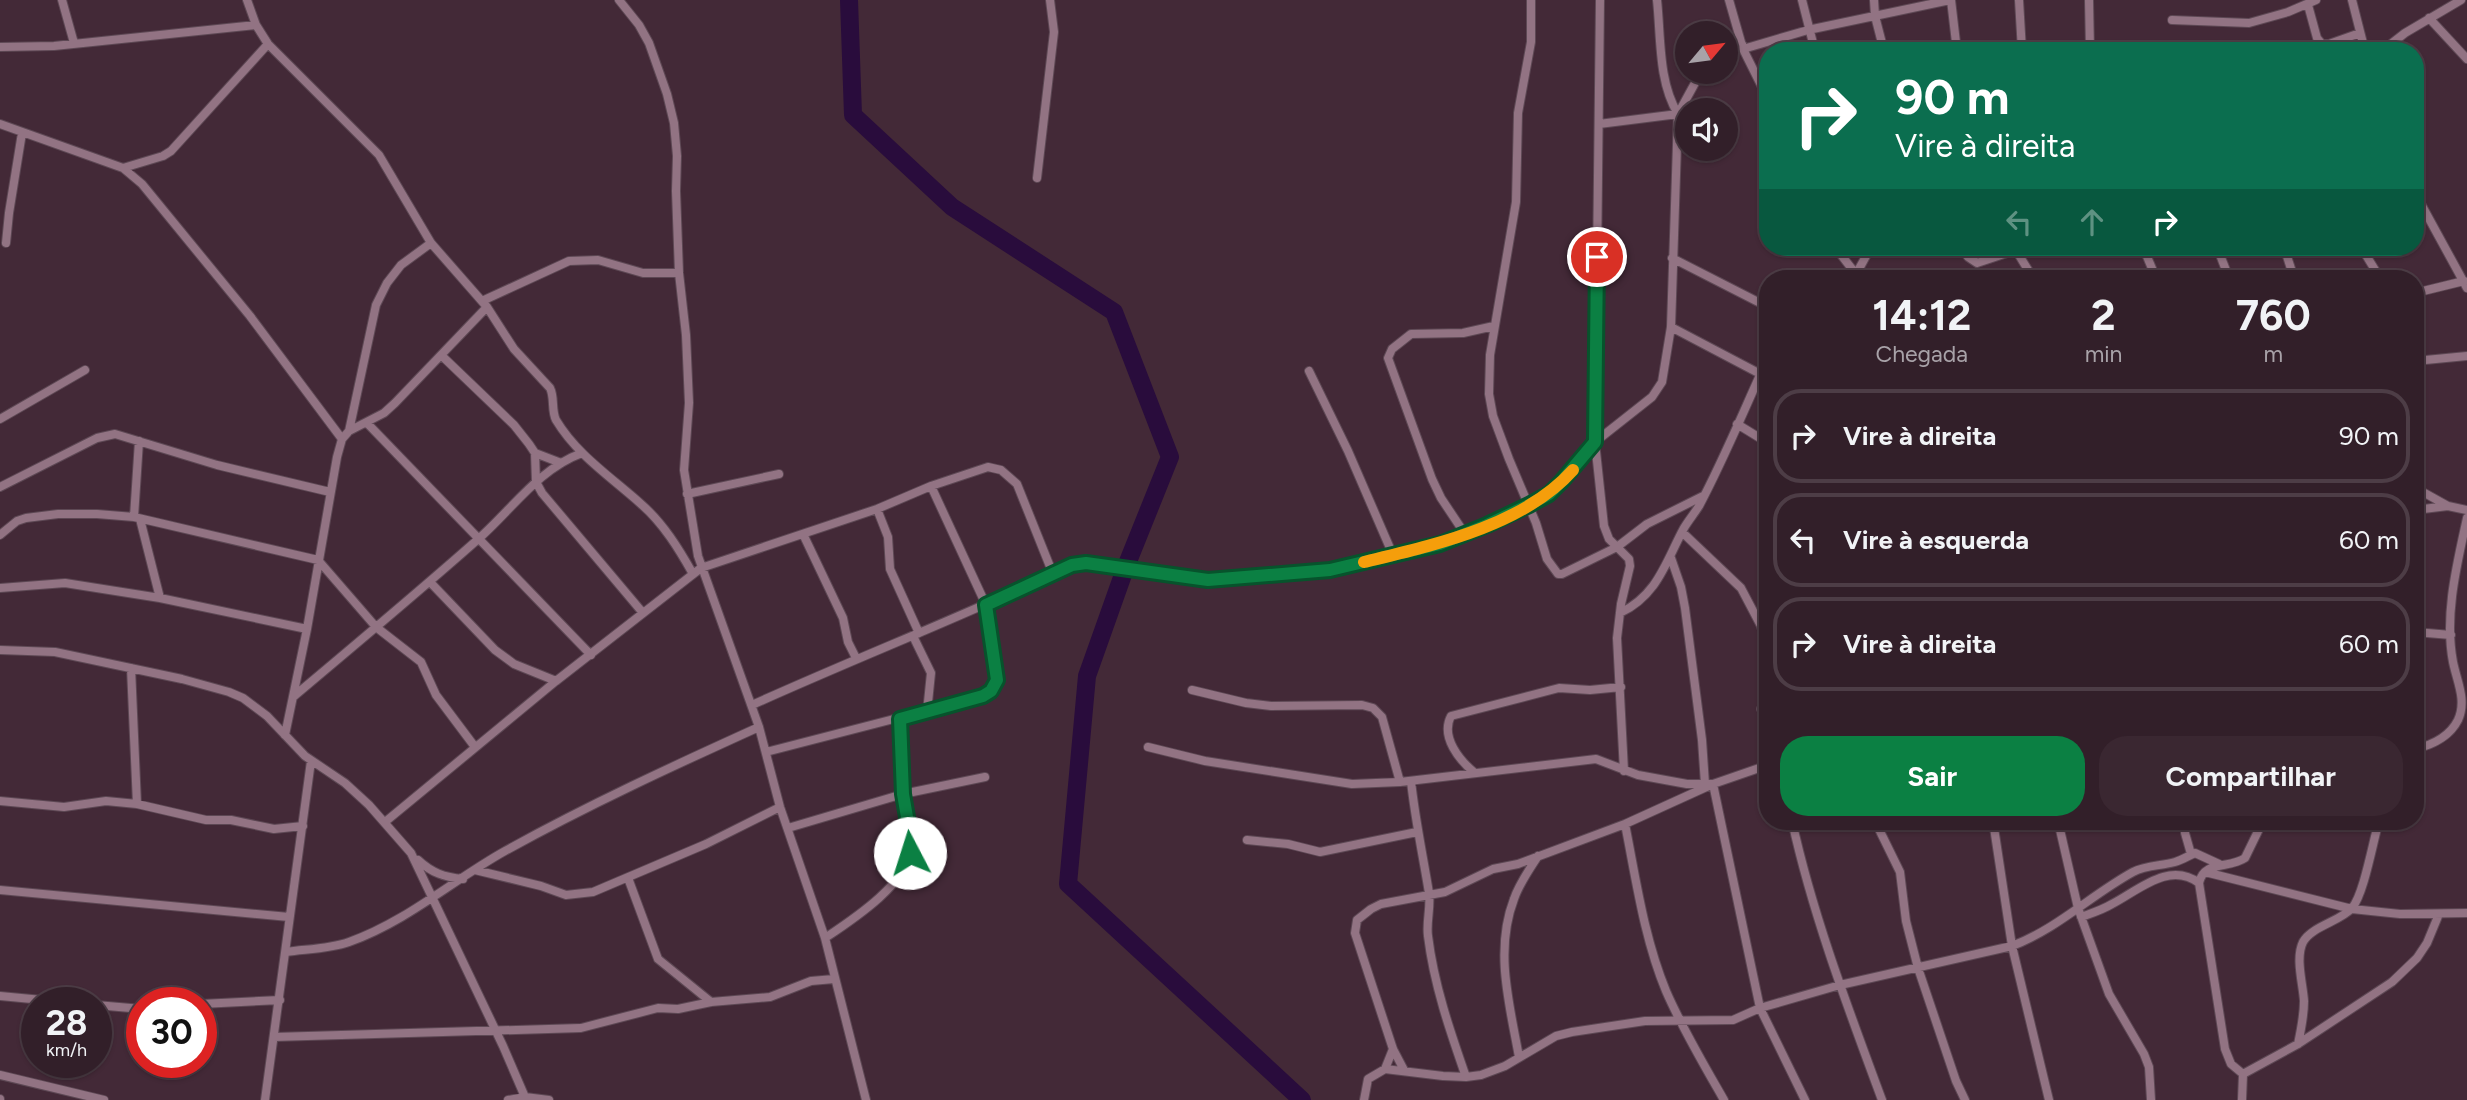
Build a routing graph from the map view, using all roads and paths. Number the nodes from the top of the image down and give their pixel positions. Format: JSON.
{"nodes":[{"id":1,"x":62,"y":0,"type":"edge"},
{"id":2,"x":247,"y":0,"type":"edge"},
{"id":3,"x":619,"y":0,"type":"edge"},
{"id":4,"x":1050,"y":0,"type":"edge"},
{"id":5,"x":1531,"y":0,"type":"edge"},
{"id":6,"x":1600,"y":0,"type":"edge"},
{"id":7,"x":1657,"y":0,"type":"edge"},
{"id":8,"x":1729,"y":0,"type":"edge"},
{"id":9,"x":1802,"y":0,"type":"edge"},
{"id":10,"x":1874,"y":0,"type":"edge"},
{"id":11,"x":1951,"y":0,"type":"edge"},
{"id":12,"x":2020,"y":0,"type":"edge"},
{"id":13,"x":2089,"y":0,"type":"edge"},
{"id":14,"x":2352,"y":0,"type":"edge"},
{"id":15,"x":2461,"y":0,"type":"edge"},
{"id":16,"x":2312,"y":2,"type":"edge"},
{"id":17,"x":1875,"y":16,"type":"junction"},
{"id":18,"x":2429,"y":18,"type":"junction"},
{"id":19,"x":2172,"y":19,"type":"dead end"},
{"id":20,"x":256,"y":25,"type":"junction"},
{"id":21,"x":1808,"y":30,"type":"junction"},
{"id":22,"x":2360,"y":33,"type":"junction"},
{"id":23,"x":1759,"y":42,"type":"edge"},
{"id":24,"x":1759,"y":42,"type":"edge"},
{"id":25,"x":1812,"y":42,"type":"edge"},
{"id":26,"x":1882,"y":42,"type":"edge"},
{"id":27,"x":1956,"y":42,"type":"edge"},
{"id":28,"x":2022,"y":42,"type":"edge"},
{"id":29,"x":2090,"y":42,"type":"edge"},
{"id":30,"x":2320,"y":42,"type":"edge"},
{"id":31,"x":2335,"y":42,"type":"edge"},
{"id":32,"x":2362,"y":42,"type":"edge"},
{"id":33,"x":2395,"y":42,"type":"edge"},
{"id":34,"x":74,"y":43,"type":"junction"},
{"id":35,"x":268,"y":44,"type":"junction"},
{"id":36,"x":1743,"y":46,"type":"junction"},
{"id":37,"x":0,"y":47,"type":"edge"},
{"id":38,"x":1738,"y":47,"type":"edge"},
{"id":39,"x":2467,"y":59,"type":"edge"},
{"id":40,"x":1759,"y":80,"type":"edge"},
{"id":41,"x":1675,"y":109,"type":"edge"},
{"id":42,"x":1675,"y":114,"type":"edge"},
{"id":43,"x":0,"y":124,"type":"edge"},
{"id":44,"x":1599,"y":124,"type":"junction"},
{"id":45,"x":22,"y":133,"type":"junction"},
{"id":46,"x":1676,"y":161,"type":"edge"},
{"id":47,"x":123,"y":168,"type":"junction"},
{"id":48,"x":1037,"y":178,"type":"dead end"},
{"id":49,"x":2424,"y":209,"type":"edge"},
{"id":50,"x":6,"y":243,"type":"dead end"},
{"id":51,"x":431,"y":243,"type":"junction"},
{"id":52,"x":1967,"y":256,"type":"edge"},
{"id":53,"x":1995,"y":256,"type":"edge"},
{"id":54,"x":1672,"y":258,"type":"junction"},
{"id":55,"x":679,"y":273,"type":"junction"},
{"id":56,"x":2466,"y":285,"type":"edge"},
{"id":57,"x":2424,"y":292,"type":"edge"},
{"id":58,"x":1759,"y":302,"type":"edge"},
{"id":59,"x":484,"y":304,"type":"junction"},
{"id":60,"x":1494,"y":326,"type":"junction"},
{"id":61,"x":1671,"y":327,"type":"junction"},
{"id":62,"x":441,"y":355,"type":"junction"},
{"id":63,"x":2467,"y":356,"type":"edge"},
{"id":64,"x":2424,"y":360,"type":"edge"},
{"id":65,"x":85,"y":369,"type":"dead end"},
{"id":66,"x":1759,"y":370,"type":"edge"},
{"id":67,"x":1309,"y":371,"type":"dead end"},
{"id":68,"x":1759,"y":384,"type":"edge"},
{"id":69,"x":0,"y":419,"type":"edge"},
{"id":70,"x":367,"y":423,"type":"junction"},
{"id":71,"x":1737,"y":425,"type":"junction"},
{"id":72,"x":349,"y":431,"type":"junction"},
{"id":73,"x":1759,"y":438,"type":"edge"},
{"id":74,"x":342,"y":439,"type":"junction"},
{"id":75,"x":139,"y":441,"type":"junction"},
{"id":76,"x":1595,"y":442,"type":"junction"},
{"id":77,"x":535,"y":453,"type":"junction"},
{"id":78,"x":582,"y":453,"type":"junction"},
{"id":79,"x":561,"y":463,"type":"junction"},
{"id":80,"x":779,"y":474,"type":"dead end"},
{"id":81,"x":536,"y":482,"type":"junction"},
{"id":82,"x":931,"y":486,"type":"junction"},
{"id":83,"x":0,"y":487,"type":"edge"},
{"id":84,"x":330,"y":492,"type":"junction"},
{"id":85,"x":2424,"y":493,"type":"edge"},
{"id":86,"x":687,"y":494,"type":"junction"},
{"id":87,"x":1703,"y":496,"type":"junction"},
{"id":88,"x":1529,"y":505,"type":"junction"},
{"id":89,"x":2448,"y":506,"type":"junction"},
{"id":90,"x":877,"y":509,"type":"junction"},
{"id":91,"x":2424,"y":509,"type":"edge"},
{"id":92,"x":2467,"y":510,"type":"edge"},
{"id":93,"x":137,"y":518,"type":"junction"},
{"id":94,"x":2467,"y":518,"type":"edge"},
{"id":95,"x":1682,"y":532,"type":"junction"},
{"id":96,"x":803,"y":534,"type":"junction"},
{"id":97,"x":1465,"y":534,"type":"junction"},
{"id":98,"x":0,"y":535,"type":"edge"},
{"id":99,"x":479,"y":539,"type":"junction"},
{"id":100,"x":1617,"y":547,"type":"junction"},
{"id":101,"x":1393,"y":555,"type":"junction"},
{"id":102,"x":1671,"y":558,"type":"junction"},
{"id":103,"x":318,"y":560,"type":"junction"},
{"id":104,"x":701,"y":568,"type":"junction"},
{"id":105,"x":693,"y":574,"type":"junction"},
{"id":106,"x":1054,"y":574,"type":"junction"},
{"id":107,"x":430,"y":582,"type":"junction"},
{"id":108,"x":0,"y":588,"type":"edge"},
{"id":109,"x":160,"y":598,"type":"junction"},
{"id":110,"x":986,"y":605,"type":"junction"},
{"id":111,"x":643,"y":613,"type":"junction"},
{"id":112,"x":1620,"y":613,"type":"junction"},
{"id":113,"x":1759,"y":622,"type":"edge"},
{"id":114,"x":376,"y":627,"type":"junction"},
{"id":115,"x":307,"y":629,"type":"junction"},
{"id":116,"x":2424,"y":633,"type":"edge"},
{"id":117,"x":916,"y":634,"type":"junction"},
{"id":118,"x":2451,"y":635,"type":"junction"},
{"id":119,"x":0,"y":650,"type":"edge"},
{"id":120,"x":591,"y":655,"type":"junction"},
{"id":121,"x":856,"y":658,"type":"junction"},
{"id":122,"x":131,"y":668,"type":"junction"},
{"id":123,"x":556,"y":681,"type":"junction"},
{"id":124,"x":1621,"y":687,"type":"junction"},
{"id":125,"x":1192,"y":690,"type":"dead end"},
{"id":126,"x":293,"y":698,"type":"junction"},
{"id":127,"x":752,"y":705,"type":"junction"},
{"id":128,"x":927,"y":712,"type":"junction"},
{"id":129,"x":900,"y":719,"type":"junction"},
{"id":130,"x":759,"y":727,"type":"junction"},
{"id":131,"x":285,"y":735,"type":"junction"},
{"id":132,"x":2424,"y":745,"type":"edge"},
{"id":133,"x":475,"y":747,"type":"junction"},
{"id":134,"x":1148,"y":747,"type":"dead end"},
{"id":135,"x":766,"y":752,"type":"junction"},
{"id":136,"x":311,"y":761,"type":"junction"},
{"id":137,"x":1759,"y":768,"type":"edge"},
{"id":138,"x":1625,"y":771,"type":"junction"},
{"id":139,"x":1475,"y":773,"type":"junction"},
{"id":140,"x":985,"y":777,"type":"dead end"},
{"id":141,"x":1411,"y":781,"type":"junction"},
{"id":142,"x":1400,"y":782,"type":"junction"},
{"id":143,"x":1709,"y":784,"type":"junction"},
{"id":144,"x":903,"y":794,"type":"junction"},
{"id":145,"x":0,"y":800,"type":"edge"},
{"id":146,"x":137,"y":804,"type":"junction"},
{"id":147,"x":780,"y":807,"type":"junction"},
{"id":148,"x":385,"y":822,"type":"junction"},
{"id":149,"x":1625,"y":824,"type":"junction"},
{"id":150,"x":303,"y":826,"type":"junction"},
{"id":151,"x":788,"y":828,"type":"junction"},
{"id":152,"x":1794,"y":830,"type":"edge"},
{"id":153,"x":1879,"y":830,"type":"edge"},
{"id":154,"x":1994,"y":830,"type":"edge"},
{"id":155,"x":2060,"y":830,"type":"edge"},
{"id":156,"x":2185,"y":830,"type":"edge"},
{"id":157,"x":2259,"y":830,"type":"edge"},
{"id":158,"x":2377,"y":830,"type":"edge"},
{"id":159,"x":1417,"y":832,"type":"junction"},
{"id":160,"x":1247,"y":840,"type":"dead end"},
{"id":161,"x":411,"y":853,"type":"junction"},
{"id":162,"x":2191,"y":854,"type":"junction"},
{"id":163,"x":1538,"y":856,"type":"junction"},
{"id":164,"x":2220,"y":864,"type":"junction"},
{"id":165,"x":475,"y":870,"type":"junction"},
{"id":166,"x":2205,"y":872,"type":"junction"},
{"id":167,"x":628,"y":878,"type":"junction"},
{"id":168,"x":463,"y":879,"type":"junction"},
{"id":169,"x":2199,"y":883,"type":"junction"},
{"id":170,"x":0,"y":890,"type":"edge"},
{"id":171,"x":1429,"y":896,"type":"junction"},
{"id":172,"x":432,"y":899,"type":"junction"},
{"id":173,"x":2352,"y":909,"type":"junction"},
{"id":174,"x":2079,"y":912,"type":"junction"},
{"id":175,"x":2439,"y":914,"type":"junction"},
{"id":176,"x":2467,"y":914,"type":"edge"},
{"id":177,"x":289,"y":917,"type":"junction"},
{"id":178,"x":825,"y":938,"type":"junction"},
{"id":179,"x":2012,"y":946,"type":"junction"},
{"id":180,"x":286,"y":952,"type":"junction"},
{"id":181,"x":1918,"y":968,"type":"junction"},
{"id":182,"x":834,"y":979,"type":"junction"},
{"id":183,"x":1840,"y":985,"type":"junction"},
{"id":184,"x":0,"y":996,"type":"edge"},
{"id":185,"x":21,"y":998,"type":"edge"},
{"id":186,"x":280,"y":1000,"type":"junction"},
{"id":187,"x":711,"y":1002,"type":"junction"},
{"id":188,"x":217,"y":1003,"type":"edge"},
{"id":189,"x":1760,"y":1008,"type":"junction"},
{"id":190,"x":1682,"y":1021,"type":"junction"},
{"id":191,"x":496,"y":1031,"type":"junction"},
{"id":192,"x":274,"y":1037,"type":"junction"},
{"id":193,"x":2298,"y":1044,"type":"junction"},
{"id":194,"x":1393,"y":1049,"type":"junction"},
{"id":195,"x":1519,"y":1057,"type":"junction"},
{"id":196,"x":1385,"y":1069,"type":"junction"},
{"id":197,"x":1404,"y":1070,"type":"junction"},
{"id":198,"x":2242,"y":1074,"type":"junction"},
{"id":199,"x":0,"y":1075,"type":"edge"},
{"id":200,"x":1466,"y":1077,"type":"junction"},
{"id":201,"x":525,"y":1097,"type":"junction"},
{"id":202,"x":104,"y":1100,"type":"edge"},
{"id":203,"x":265,"y":1100,"type":"edge"},
{"id":204,"x":508,"y":1100,"type":"edge"},
{"id":205,"x":549,"y":1100,"type":"edge"},
{"id":206,"x":866,"y":1100,"type":"edge"},
{"id":207,"x":1364,"y":1100,"type":"edge"},
{"id":208,"x":1724,"y":1100,"type":"edge"},
{"id":209,"x":1805,"y":1100,"type":"edge"},
{"id":210,"x":1882,"y":1100,"type":"edge"},
{"id":211,"x":1965,"y":1100,"type":"edge"},
{"id":212,"x":2049,"y":1100,"type":"edge"},
{"id":213,"x":2151,"y":1100,"type":"edge"},
{"id":214,"x":2242,"y":1100,"type":"edge"}],
"edges":[{"from":1,"to":34,"type":"street"},
{"from":2,"to":20,"type":"street"},
{"from":3,"to":55,"type":"street"},
{"from":4,"to":48,"type":"street"},
{"from":5,"to":60,"type":"street"},
{"from":6,"to":44,"type":"street"},
{"from":7,"to":41,"type":"street"},
{"from":8,"to":36,"type":"street"},
{"from":9,"to":21,"type":"street"},
{"from":10,"to":17,"type":"street"},
{"from":11,"to":17,"type":"street"},
{"from":11,"to":27,"type":"street"},
{"from":12,"to":28,"type":"street"},
{"from":13,"to":29,"type":"street"},
{"from":14,"to":22,"type":"street"},
{"from":15,"to":18,"type":"street"},
{"from":16,"to":19,"type":"street"},
{"from":16,"to":30,"type":"street"},
{"from":17,"to":21,"type":"street"},
{"from":17,"to":26,"type":"street"},
{"from":18,"to":33,"type":"street"},
{"from":18,"to":39,"type":"street"},
{"from":20,"to":34,"type":"street"},
{"from":20,"to":35,"type":"street"},
{"from":21,"to":23,"type":"street"},
{"from":21,"to":25,"type":"street"},
{"from":22,"to":31,"type":"street"},
{"from":22,"to":32,"type":"street"},
{"from":24,"to":36,"type":"street"},
{"from":34,"to":37,"type":"street"},
{"from":35,"to":47,"type":"street"},
{"from":35,"to":51,"type":"street"},
{"from":36,"to":38,"type":"street"},
{"from":36,"to":40,"type":"street"},
{"from":42,"to":44,"type":"street"},
{"from":43,"to":45,"type":"street"},
{"from":44,"to":76,"type":"street"},
{"from":45,"to":47,"type":"street"},
{"from":45,"to":50,"type":"street"},
{"from":46,"to":54,"type":"street"},
{"from":47,"to":74,"type":"street"},
{"from":49,"to":56,"type":"street"},
{"from":51,"to":59,"type":"street"},
{"from":51,"to":72,"type":"street"},
{"from":52,"to":53,"type":"street"},
{"from":54,"to":58,"type":"street"},
{"from":54,"to":61,"type":"street"},
{"from":55,"to":59,"type":"street"},
{"from":55,"to":86,"type":"street"},
{"from":56,"to":57,"type":"street"},
{"from":59,"to":62,"type":"street"},
{"from":59,"to":78,"type":"street"},
{"from":60,"to":88,"type":"street"},
{"from":60,"to":97,"type":"street"},
{"from":61,"to":66,"type":"street"},
{"from":61,"to":76,"type":"street"},
{"from":62,"to":70,"type":"street"},
{"from":62,"to":77,"type":"street"},
{"from":63,"to":64,"type":"street"},
{"from":65,"to":69,"type":"street"},
{"from":67,"to":101,"type":"street"},
{"from":68,"to":71,"type":"street"},
{"from":70,"to":72,"type":"street"},
{"from":70,"to":99,"type":"street"},
{"from":71,"to":73,"type":"street"},
{"from":71,"to":87,"type":"street"},
{"from":72,"to":74,"type":"street"},
{"from":74,"to":84,"type":"street"},
{"from":75,"to":83,"type":"street"},
{"from":75,"to":84,"type":"street"},
{"from":75,"to":93,"type":"street"},
{"from":76,"to":88,"type":"street"},
{"from":76,"to":100,"type":"street"},
{"from":77,"to":79,"type":"street"},
{"from":77,"to":81,"type":"street"},
{"from":78,"to":79,"type":"street"},
{"from":78,"to":105,"type":"street"},
{"from":79,"to":81,"type":"street"},
{"from":80,"to":86,"type":"street"},
{"from":81,"to":99,"type":"street"},
{"from":81,"to":111,"type":"street"},
{"from":82,"to":90,"type":"street"},
{"from":82,"to":106,"type":"street"},
{"from":82,"to":110,"type":"street"},
{"from":84,"to":103,"type":"street"},
{"from":85,"to":89,"type":"street"},
{"from":86,"to":104,"type":"street"},
{"from":87,"to":95,"type":"street"},
{"from":87,"to":100,"type":"street"},
{"from":88,"to":97,"type":"street"},
{"from":88,"to":100,"type":"street"},
{"from":89,"to":91,"type":"street"},
{"from":89,"to":92,"type":"street"},
{"from":90,"to":96,"type":"street"},
{"from":90,"to":117,"type":"street"},
{"from":93,"to":98,"type":"street"},
{"from":93,"to":103,"type":"street"},
{"from":93,"to":109,"type":"street"},
{"from":94,"to":118,"type":"street"},
{"from":95,"to":102,"type":"street"},
{"from":95,"to":113,"type":"street"},
{"from":96,"to":104,"type":"street"},
{"from":96,"to":121,"type":"street"},
{"from":97,"to":101,"type":"street"},
{"from":99,"to":107,"type":"street"},
{"from":99,"to":120,"type":"street"},
{"from":100,"to":112,"type":"street"},
{"from":101,"to":106,"type":"street"},
{"from":102,"to":112,"type":"street"},
{"from":102,"to":143,"type":"street"},
{"from":103,"to":114,"type":"street"},
{"from":103,"to":115,"type":"street"},
{"from":104,"to":105,"type":"street"},
{"from":104,"to":127,"type":"street"},
{"from":105,"to":111,"type":"street"},
{"from":106,"to":110,"type":"street"},
{"from":107,"to":114,"type":"street"},
{"from":107,"to":123,"type":"street"},
{"from":108,"to":109,"type":"street"},
{"from":109,"to":115,"type":"street"},
{"from":110,"to":117,"type":"street"},
{"from":110,"to":128,"type":"street"},
{"from":111,"to":120,"type":"street"},
{"from":112,"to":124,"type":"street"},
{"from":114,"to":126,"type":"street"},
{"from":114,"to":133,"type":"street"},
{"from":115,"to":126,"type":"street"},
{"from":116,"to":118,"type":"street"},
{"from":117,"to":121,"type":"street"},
{"from":117,"to":128,"type":"street"},
{"from":118,"to":132,"type":"street"},
{"from":119,"to":122,"type":"street"},
{"from":120,"to":123,"type":"street"},
{"from":121,"to":127,"type":"street"},
{"from":122,"to":131,"type":"street"},
{"from":122,"to":146,"type":"street"},
{"from":123,"to":133,"type":"street"},
{"from":124,"to":138,"type":"street"},
{"from":124,"to":139,"type":"street"},
{"from":125,"to":142,"type":"street"},
{"from":126,"to":131,"type":"street"},
{"from":127,"to":130,"type":"street"},
{"from":128,"to":129,"type":"street"},
{"from":129,"to":135,"type":"street"},
{"from":129,"to":144,"type":"street"},
{"from":130,"to":135,"type":"street"},
{"from":130,"to":165,"type":"street"},
{"from":131,"to":136,"type":"street"},
{"from":133,"to":148,"type":"street"},
{"from":134,"to":142,"type":"street"},
{"from":135,"to":147,"type":"street"},
{"from":136,"to":148,"type":"street"},
{"from":136,"to":150,"type":"street"},
{"from":137,"to":143,"type":"street"},
{"from":138,"to":139,"type":"street"},
{"from":138,"to":143,"type":"street"},
{"from":139,"to":141,"type":"street"},
{"from":140,"to":144,"type":"street"},
{"from":141,"to":142,"type":"street"},
{"from":141,"to":159,"type":"street"},
{"from":143,"to":149,"type":"street"},
{"from":143,"to":189,"type":"street"},
{"from":144,"to":151,"type":"street"},
{"from":144,"to":178,"type":"street"},
{"from":145,"to":146,"type":"street"},
{"from":146,"to":150,"type":"street"},
{"from":147,"to":151,"type":"street"},
{"from":147,"to":167,"type":"street"},
{"from":148,"to":161,"type":"street"},
{"from":149,"to":163,"type":"street"},
{"from":149,"to":190,"type":"street"},
{"from":150,"to":177,"type":"street"},
{"from":151,"to":178,"type":"street"},
{"from":152,"to":183,"type":"street"},
{"from":153,"to":181,"type":"street"},
{"from":154,"to":179,"type":"street"},
{"from":155,"to":174,"type":"street"},
{"from":156,"to":162,"type":"street"},
{"from":157,"to":164,"type":"street"},
{"from":158,"to":173,"type":"street"},
{"from":159,"to":160,"type":"street"},
{"from":159,"to":171,"type":"street"},
{"from":161,"to":168,"type":"street"},
{"from":161,"to":172,"type":"street"},
{"from":162,"to":164,"type":"street"},
{"from":162,"to":174,"type":"street"},
{"from":163,"to":171,"type":"street"},
{"from":163,"to":195,"type":"street"},
{"from":164,"to":166,"type":"street"},
{"from":165,"to":167,"type":"street"},
{"from":165,"to":168,"type":"street"},
{"from":166,"to":169,"type":"street"},
{"from":166,"to":173,"type":"street"},
{"from":167,"to":187,"type":"street"},
{"from":168,"to":172,"type":"street"},
{"from":169,"to":174,"type":"street"},
{"from":169,"to":198,"type":"street"},
{"from":170,"to":177,"type":"street"},
{"from":171,"to":194,"type":"street"},
{"from":171,"to":200,"type":"street"},
{"from":172,"to":180,"type":"street"},
{"from":172,"to":191,"type":"street"},
{"from":173,"to":175,"type":"street"},
{"from":173,"to":193,"type":"street"},
{"from":174,"to":179,"type":"street"},
{"from":174,"to":213,"type":"street"},
{"from":175,"to":176,"type":"street"},
{"from":175,"to":193,"type":"street"},
{"from":177,"to":180,"type":"street"},
{"from":178,"to":182,"type":"street"},
{"from":179,"to":181,"type":"street"},
{"from":179,"to":212,"type":"street"},
{"from":180,"to":186,"type":"street"},
{"from":181,"to":183,"type":"street"},
{"from":181,"to":211,"type":"street"},
{"from":182,"to":187,"type":"street"},
{"from":182,"to":206,"type":"street"},
{"from":183,"to":189,"type":"street"},
{"from":183,"to":210,"type":"street"},
{"from":184,"to":185,"type":"street"},
{"from":186,"to":188,"type":"street"},
{"from":186,"to":192,"type":"street"},
{"from":187,"to":191,"type":"street"},
{"from":189,"to":190,"type":"street"},
{"from":189,"to":209,"type":"street"},
{"from":190,"to":195,"type":"street"},
{"from":190,"to":208,"type":"street"},
{"from":191,"to":192,"type":"street"},
{"from":191,"to":201,"type":"street"},
{"from":192,"to":203,"type":"street"},
{"from":193,"to":198,"type":"street"},
{"from":194,"to":196,"type":"street"},
{"from":194,"to":197,"type":"street"},
{"from":195,"to":200,"type":"street"},
{"from":196,"to":197,"type":"street"},
{"from":196,"to":207,"type":"street"},
{"from":197,"to":200,"type":"street"},
{"from":198,"to":214,"type":"street"},
{"from":199,"to":202,"type":"street"},
{"from":201,"to":204,"type":"street"},
{"from":201,"to":205,"type":"street"}]}
